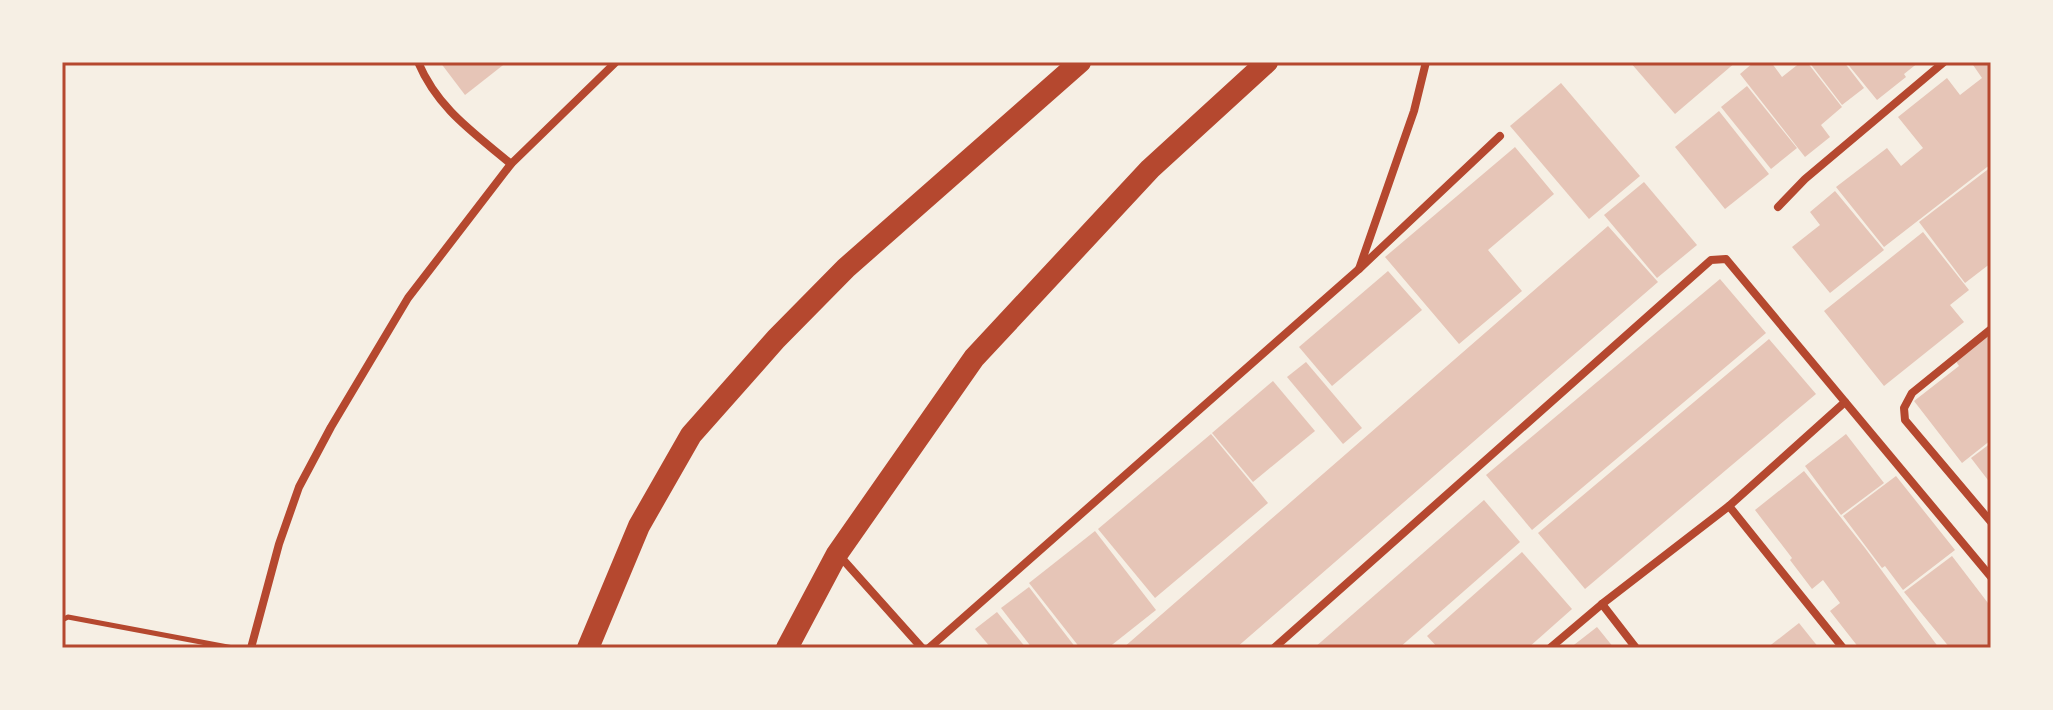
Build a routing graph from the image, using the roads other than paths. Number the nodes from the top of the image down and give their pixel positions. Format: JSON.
{"nodes":[{"id":1,"x":418,"y":62,"type":"edge"},
{"id":2,"x":616,"y":62,"type":"edge"},
{"id":3,"x":1080,"y":62,"type":"edge"},
{"id":4,"x":1267,"y":62,"type":"edge"},
{"id":5,"x":1426,"y":62,"type":"edge"},
{"id":6,"x":1944,"y":62,"type":"edge"},
{"id":7,"x":1500,"y":136,"type":"dead end"},
{"id":8,"x":511,"y":164,"type":"junction"},
{"id":9,"x":1778,"y":207,"type":"dead end"},
{"id":10,"x":1359,"y":269,"type":"junction"},
{"id":11,"x":1991,"y":329,"type":"edge"},
{"id":12,"x":1845,"y":402,"type":"junction"},
{"id":13,"x":1729,"y":506,"type":"junction"},
{"id":14,"x":1991,"y":522,"type":"edge"},
{"id":15,"x":837,"y":554,"type":"junction"},
{"id":16,"x":1991,"y":577,"type":"edge"},
{"id":17,"x":1602,"y":604,"type":"junction"},
{"id":18,"x":251,"y":648,"type":"edge"},
{"id":19,"x":588,"y":648,"type":"edge"},
{"id":20,"x":787,"y":648,"type":"edge"},
{"id":21,"x":922,"y":648,"type":"edge"},
{"id":22,"x":929,"y":648,"type":"edge"},
{"id":23,"x":1274,"y":648,"type":"edge"},
{"id":24,"x":1550,"y":648,"type":"edge"},
{"id":25,"x":1636,"y":648,"type":"edge"},
{"id":26,"x":1843,"y":648,"type":"edge"}],
"edges":[{"from":1,"to":8,"type":"street"},
{"from":2,"to":8,"type":"street"},
{"from":3,"to":19,"type":"highway"},
{"from":4,"to":15,"type":"highway"},
{"from":5,"to":10,"type":"street"},
{"from":6,"to":9,"type":"street"},
{"from":7,"to":10,"type":"street"},
{"from":8,"to":18,"type":"street"},
{"from":10,"to":22,"type":"street"},
{"from":11,"to":14,"type":"street"},
{"from":12,"to":13,"type":"street"},
{"from":12,"to":16,"type":"street"},
{"from":12,"to":23,"type":"street"},
{"from":13,"to":17,"type":"street"},
{"from":13,"to":26,"type":"street"},
{"from":15,"to":20,"type":"highway"},
{"from":15,"to":21,"type":"street"},
{"from":17,"to":24,"type":"street"},
{"from":17,"to":25,"type":"street"}]}
